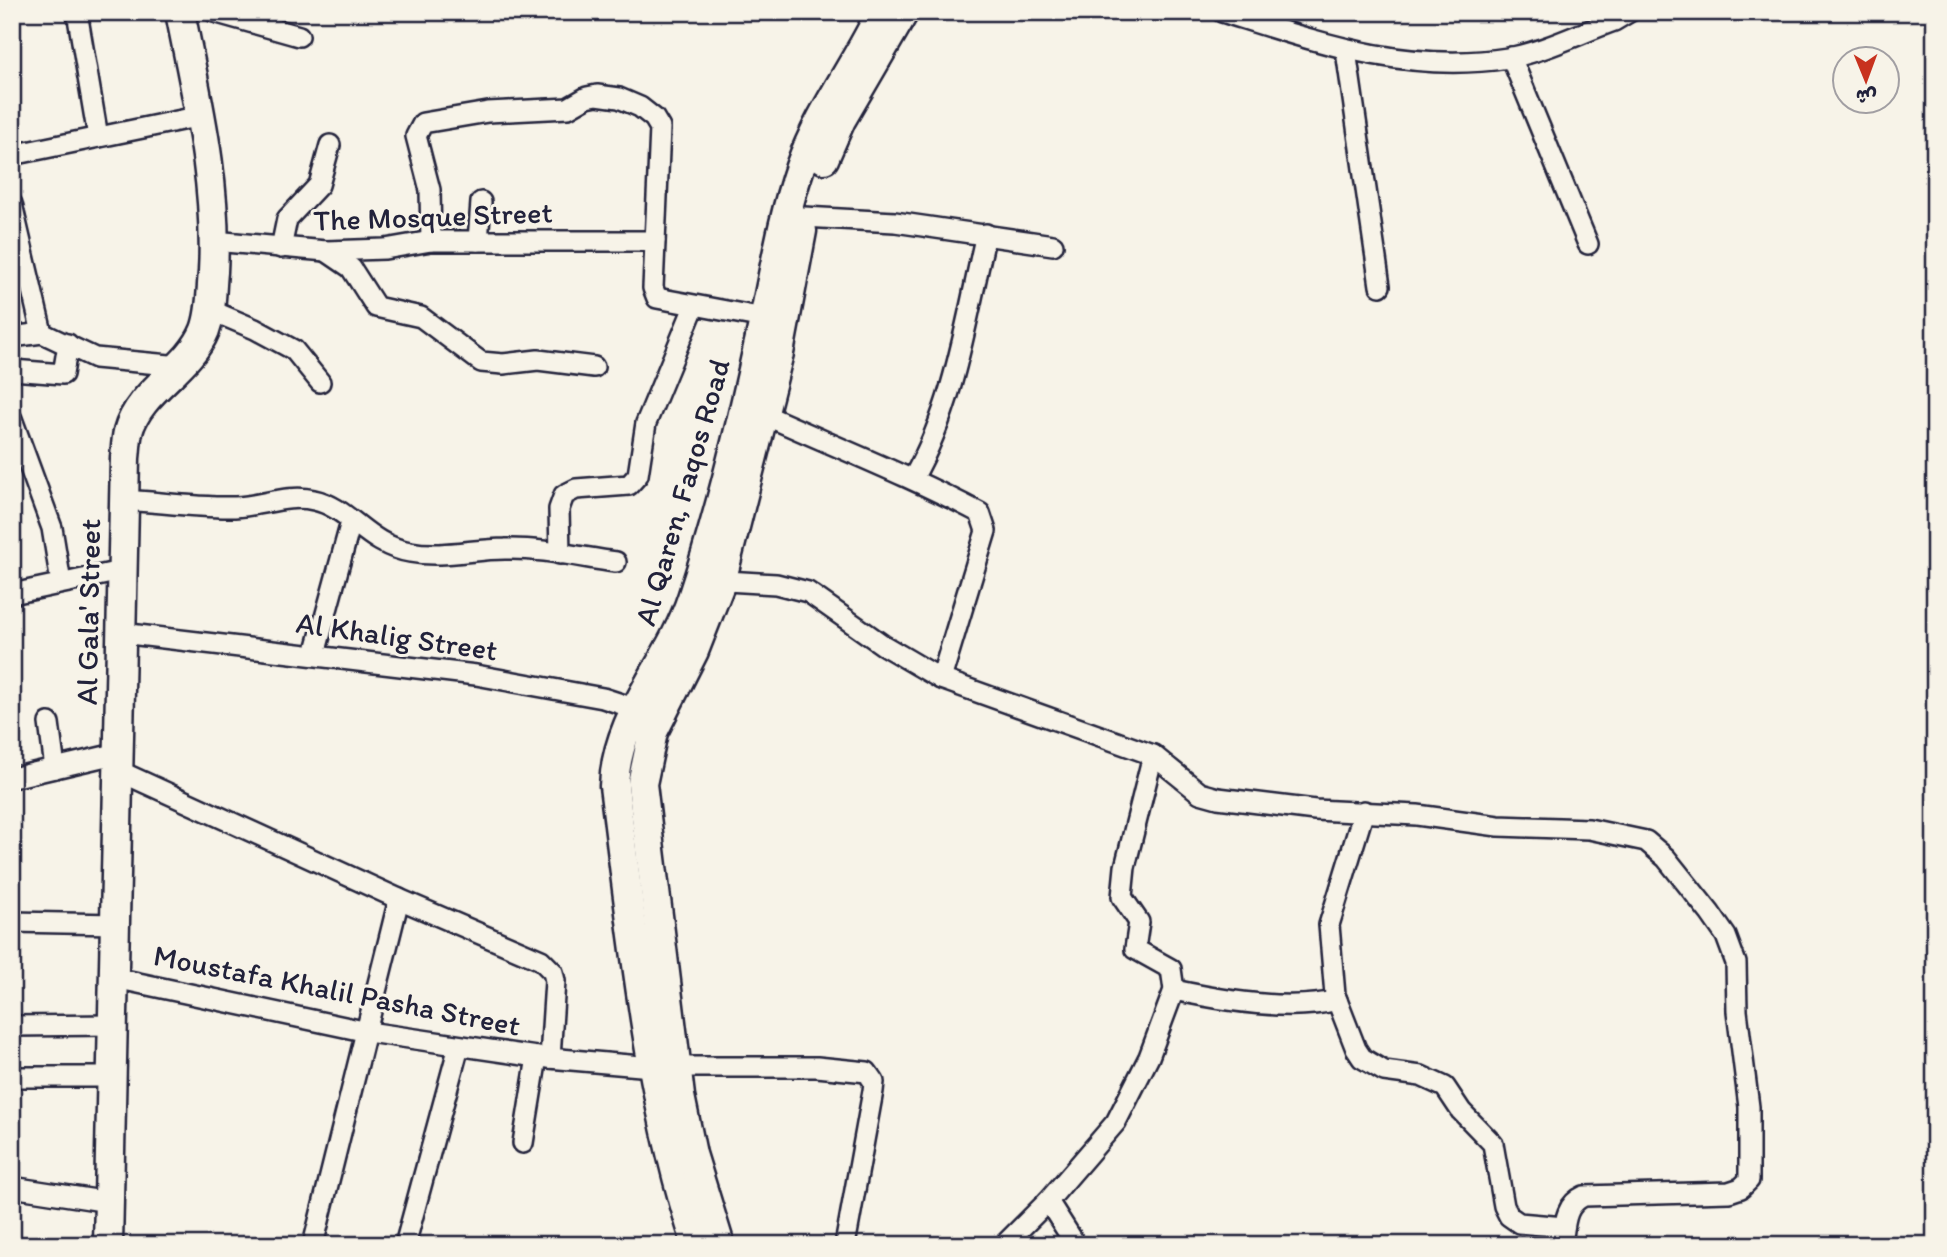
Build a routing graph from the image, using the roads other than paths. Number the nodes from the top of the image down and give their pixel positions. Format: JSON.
{"nodes":[{"id":1,"x":77,"y":12,"type":"edge"},
{"id":2,"x":180,"y":12,"type":"edge"},
{"id":3,"x":214,"y":12,"type":"edge"},
{"id":4,"x":881,"y":12,"type":"edge"},
{"id":5,"x":904,"y":12,"type":"edge"},
{"id":6,"x":1222,"y":12,"type":"edge"},
{"id":7,"x":1629,"y":12,"type":"edge"},
{"id":8,"x":299,"y":36,"type":"dead end"},
{"id":9,"x":1346,"y":51,"type":"junction"},
{"id":10,"x":1511,"y":57,"type":"junction"},
{"id":11,"x":201,"y":116,"type":"junction"},
{"id":12,"x":98,"y":137,"type":"junction"},
{"id":13,"x":330,"y":145,"type":"dead end"},
{"id":14,"x":12,"y":155,"type":"edge"},
{"id":15,"x":481,"y":202,"type":"dead end"},
{"id":16,"x":12,"y":204,"type":"edge"},
{"id":17,"x":804,"y":217,"type":"junction"},
{"id":18,"x":986,"y":234,"type":"junction"},
{"id":19,"x":214,"y":241,"type":"junction"},
{"id":20,"x":431,"y":241,"type":"junction"},
{"id":21,"x":478,"y":241,"type":"junction"},
{"id":22,"x":655,"y":241,"type":"junction"},
{"id":23,"x":1588,"y":244,"type":"dead end"},
{"id":24,"x":1053,"y":245,"type":"dead end"},
{"id":25,"x":281,"y":248,"type":"junction"},
{"id":26,"x":327,"y":251,"type":"junction"},
{"id":27,"x":1380,"y":286,"type":"dead end"},
{"id":28,"x":694,"y":307,"type":"junction"},
{"id":29,"x":210,"y":310,"type":"junction"},
{"id":30,"x":764,"y":318,"type":"junction"},
{"id":31,"x":42,"y":333,"type":"junction"},
{"id":32,"x":12,"y":337,"type":"edge"},
{"id":33,"x":68,"y":344,"type":"junction"},
{"id":34,"x":769,"y":351,"type":"junction"},
{"id":35,"x":180,"y":366,"type":"junction"},
{"id":36,"x":594,"y":367,"type":"dead end"},
{"id":37,"x":12,"y":370,"type":"edge"},
{"id":38,"x":320,"y":382,"type":"dead end"},
{"id":39,"x":763,"y":414,"type":"junction"},
{"id":40,"x":12,"y":419,"type":"edge"},
{"id":41,"x":738,"y":469,"type":"junction"},
{"id":42,"x":914,"y":478,"type":"junction"},
{"id":43,"x":124,"y":500,"type":"junction"},
{"id":44,"x":351,"y":522,"type":"junction"},
{"id":45,"x":560,"y":554,"type":"junction"},
{"id":46,"x":616,"y":562,"type":"dead end"},
{"id":47,"x":121,"y":571,"type":"junction"},
{"id":48,"x":710,"y":580,"type":"junction"},
{"id":49,"x":61,"y":583,"type":"junction"},
{"id":50,"x":12,"y":594,"type":"edge"},
{"id":51,"x":121,"y":633,"type":"junction"},
{"id":52,"x":316,"y":654,"type":"junction"},
{"id":53,"x":941,"y":679,"type":"junction"},
{"id":54,"x":648,"y":712,"type":"junction"},
{"id":55,"x":49,"y":723,"type":"dead end"},
{"id":56,"x":1153,"y":755,"type":"junction"},
{"id":57,"x":119,"y":762,"type":"junction"},
{"id":58,"x":55,"y":768,"type":"junction"},
{"id":59,"x":12,"y":778,"type":"edge"},
{"id":60,"x":1364,"y":811,"type":"junction"},
{"id":61,"x":399,"y":899,"type":"junction"},
{"id":62,"x":12,"y":922,"type":"edge"},
{"id":63,"x":116,"y":924,"type":"junction"},
{"id":64,"x":115,"y":978,"type":"junction"},
{"id":65,"x":1174,"y":990,"type":"junction"},
{"id":66,"x":1337,"y":1000,"type":"junction"},
{"id":67,"x":114,"y":1025,"type":"junction"},
{"id":68,"x":12,"y":1026,"type":"edge"},
{"id":69,"x":368,"y":1032,"type":"junction"},
{"id":70,"x":459,"y":1046,"type":"junction"},
{"id":71,"x":544,"y":1057,"type":"junction"},
{"id":72,"x":663,"y":1067,"type":"junction"},
{"id":73,"x":12,"y":1077,"type":"edge"},
{"id":74,"x":112,"y":1077,"type":"junction"},
{"id":75,"x":523,"y":1143,"type":"dead end"},
{"id":76,"x":12,"y":1188,"type":"edge"},
{"id":77,"x":1048,"y":1201,"type":"junction"},
{"id":78,"x":109,"y":1202,"type":"junction"},
{"id":79,"x":1563,"y":1236,"type":"edge"},
{"id":80,"x":108,"y":1245,"type":"edge"},
{"id":81,"x":313,"y":1245,"type":"edge"},
{"id":82,"x":405,"y":1245,"type":"edge"},
{"id":83,"x":697,"y":1245,"type":"edge"},
{"id":84,"x":720,"y":1245,"type":"edge"},
{"id":85,"x":845,"y":1245,"type":"edge"},
{"id":86,"x":1004,"y":1245,"type":"edge"},
{"id":87,"x":1076,"y":1245,"type":"edge"}],
"edges":[{"from":1,"to":12,"type":"street"},
{"from":2,"to":11,"type":"main road","name":"Al Gala' Street"},
{"from":3,"to":8,"type":"street"},
{"from":4,"to":30,"type":"main road","name":"Al Qaren, Faqos Road"},
{"from":5,"to":17,"type":"main road","name":"Al Qaren, Faqos Road"},
{"from":6,"to":9,"type":"street"},
{"from":7,"to":10,"type":"street"},
{"from":9,"to":10,"type":"street"},
{"from":9,"to":27,"type":"street"},
{"from":10,"to":23,"type":"street"},
{"from":11,"to":12,"type":"street"},
{"from":11,"to":19,"type":"main road","name":"Al Gala' Street"},
{"from":12,"to":14,"type":"street"},
{"from":13,"to":25,"type":"street"},
{"from":15,"to":21,"type":"street"},
{"from":16,"to":31,"type":"street"},
{"from":17,"to":18,"type":"street"},
{"from":17,"to":34,"type":"main road","name":"Al Qaren, Faqos Road"},
{"from":18,"to":24,"type":"street"},
{"from":18,"to":42,"type":"street"},
{"from":19,"to":25,"type":"street","name":"The Mosque Street"},
{"from":19,"to":29,"type":"main road","name":"Al Gala' Street"},
{"from":20,"to":21,"type":"street","name":"The Mosque Street"},
{"from":20,"to":22,"type":"street"},
{"from":20,"to":26,"type":"street","name":"The Mosque Street"},
{"from":21,"to":22,"type":"street","name":"The Mosque Street"},
{"from":22,"to":28,"type":"street"},
{"from":25,"to":26,"type":"street","name":"The Mosque Street"},
{"from":26,"to":36,"type":"street"},
{"from":28,"to":30,"type":"street"},
{"from":28,"to":45,"type":"street"},
{"from":29,"to":35,"type":"main road","name":"Al Gala' Street"},
{"from":29,"to":38,"type":"street"},
{"from":30,"to":34,"type":"main road","name":"Al Qaren, Faqos Road"},
{"from":31,"to":32,"type":"street"},
{"from":31,"to":33,"type":"street"},
{"from":33,"to":35,"type":"street"},
{"from":33,"to":37,"type":"street"},
{"from":34,"to":39,"type":"main road","name":"Al Qaren, Faqos Road"},
{"from":34,"to":41,"type":"main road","name":"Al Qaren, Faqos Road"},
{"from":35,"to":43,"type":"main road","name":"Al Gala' Street"},
{"from":39,"to":41,"type":"main road","name":"Al Qaren, Faqos Road"},
{"from":39,"to":42,"type":"street"},
{"from":40,"to":49,"type":"street"},
{"from":41,"to":48,"type":"main road","name":"Al Qaren, Faqos Road"},
{"from":42,"to":53,"type":"street"},
{"from":43,"to":44,"type":"street"},
{"from":43,"to":47,"type":"main road","name":"Al Gala' Street"},
{"from":44,"to":45,"type":"street"},
{"from":44,"to":52,"type":"street"},
{"from":45,"to":46,"type":"street"},
{"from":47,"to":49,"type":"street"},
{"from":47,"to":51,"type":"main road","name":"Al Gala' Street"},
{"from":48,"to":53,"type":"street"},
{"from":48,"to":54,"type":"main road","name":"Al Qaren, Faqos Road"},
{"from":49,"to":50,"type":"street"},
{"from":51,"to":52,"type":"street","name":"Al Khalig Street"},
{"from":51,"to":57,"type":"main road","name":"Al Gala' Street"},
{"from":52,"to":54,"type":"street","name":"Al Khalig Street"},
{"from":53,"to":56,"type":"street"},
{"from":54,"to":72,"type":"main road","name":"Al Qaren, Faqos Road"},
{"from":55,"to":58,"type":"street"},
{"from":56,"to":60,"type":"street"},
{"from":56,"to":65,"type":"street"},
{"from":57,"to":58,"type":"street"},
{"from":57,"to":61,"type":"street"},
{"from":57,"to":63,"type":"main road","name":"Al Gala' Street"},
{"from":58,"to":59,"type":"street"},
{"from":60,"to":66,"type":"street"},
{"from":60,"to":79,"type":"street"},
{"from":61,"to":69,"type":"street"},
{"from":61,"to":71,"type":"street"},
{"from":62,"to":63,"type":"street"},
{"from":63,"to":64,"type":"main road","name":"Al Gala' Street"},
{"from":64,"to":67,"type":"main road","name":"Al Gala' Street"},
{"from":64,"to":69,"type":"street","name":"Moustafa Khalil Pasha Street"},
{"from":65,"to":66,"type":"street"},
{"from":65,"to":77,"type":"street"},
{"from":66,"to":79,"type":"street"},
{"from":67,"to":68,"type":"street"},
{"from":67,"to":74,"type":"main road","name":"Al Gala' Street"},
{"from":69,"to":70,"type":"street","name":"Moustafa Khalil Pasha Street"},
{"from":69,"to":81,"type":"street"},
{"from":70,"to":71,"type":"street","name":"Moustafa Khalil Pasha Street"},
{"from":70,"to":82,"type":"street"},
{"from":71,"to":72,"type":"street","name":"Moustafa Khalil Pasha Street"},
{"from":71,"to":75,"type":"street"},
{"from":72,"to":83,"type":"main road","name":"Al Qaren, Faqos Road"},
{"from":72,"to":84,"type":"main road","name":"Al Qaren, Faqos Road"},
{"from":72,"to":85,"type":"street","name":"Moustafa Khalil Pasha Street"},
{"from":73,"to":74,"type":"street"},
{"from":74,"to":78,"type":"main road","name":"Al Gala' Street"},
{"from":76,"to":78,"type":"street"},
{"from":77,"to":86,"type":"street"},
{"from":77,"to":87,"type":"street"},
{"from":78,"to":80,"type":"main road","name":"Al Gala' Street"}]}
